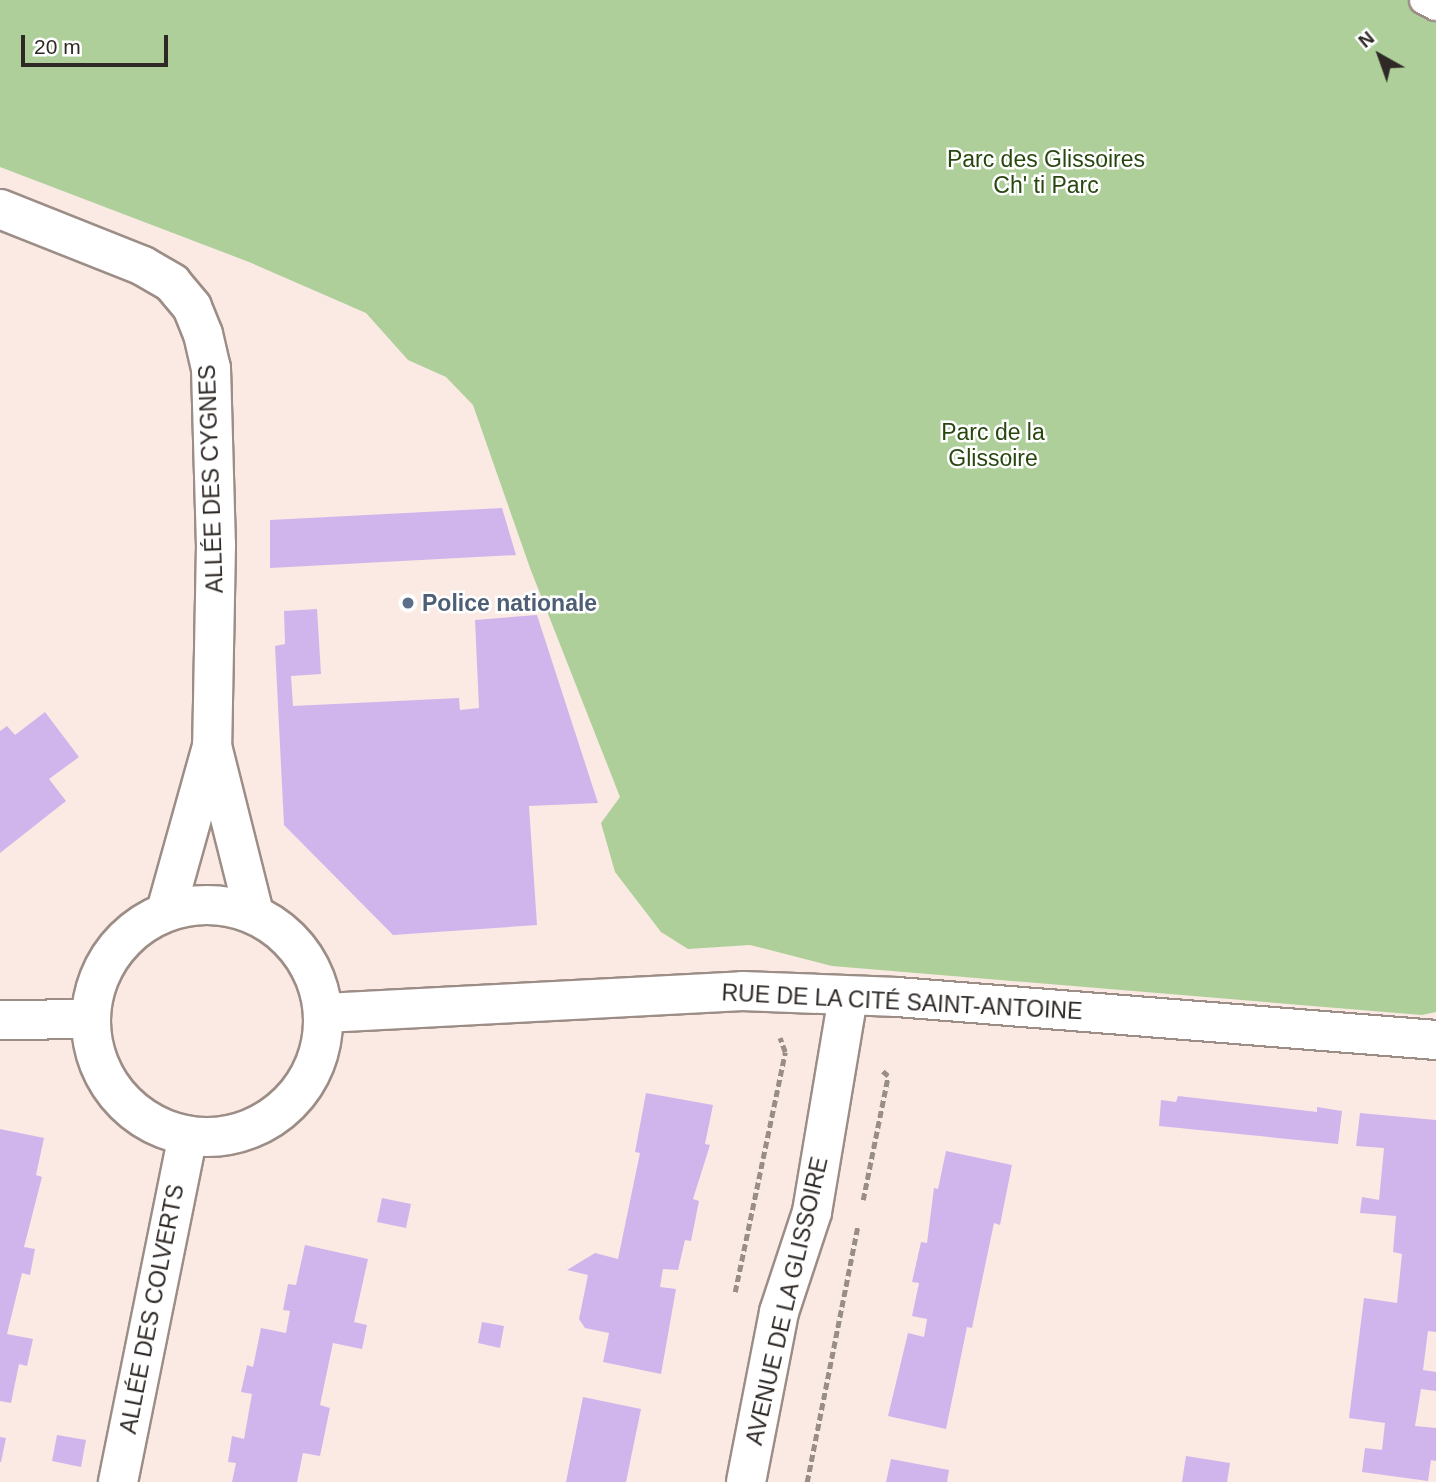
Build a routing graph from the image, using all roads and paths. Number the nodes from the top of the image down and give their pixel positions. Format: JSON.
{"nodes":[{"id":1,"x":1424,"y":0,"type":"edge"},
{"id":2,"x":1436,"y":6,"type":"edge"},
{"id":3,"x":0,"y":209,"type":"edge"},
{"id":4,"x":212,"y":746,"type":"junction"},
{"id":5,"x":166,"y":911,"type":"junction"},
{"id":6,"x":254,"y":913,"type":"junction"},
{"id":7,"x":742,"y":990,"type":"junction"},
{"id":8,"x":848,"y":996,"type":"junction"},
{"id":9,"x":325,"y":1013,"type":"junction"},
{"id":10,"x":90,"y":1019,"type":"junction"},
{"id":11,"x":0,"y":1020,"type":"edge"},
{"id":12,"x":1436,"y":1040,"type":"edge"},
{"id":13,"x":188,"y":1136,"type":"junction"},
{"id":14,"x":734,"y":1295,"type":"dead end"},
{"id":15,"x":118,"y":1482,"type":"edge"},
{"id":16,"x":747,"y":1482,"type":"edge"}],
"edges":[{"from":1,"to":2,"type":"lane"},
{"from":3,"to":4,"type":"street","name":"ALLÉE DES CYGNES"},
{"from":4,"to":5,"type":"street","name":"ALLÉE DES CYGNES"},
{"from":4,"to":6,"type":"street","name":"ALLÉE DES CYGNES"},
{"from":5,"to":6,"type":"street"},
{"from":5,"to":10,"type":"street"},
{"from":6,"to":9,"type":"street"},
{"from":7,"to":8,"type":"street","name":"RUE DE LA CITÉ SAINT-ANTOINE"},
{"from":7,"to":9,"type":"street","name":"RUE DE LA CITÉ SAINT-ANTOINE"},
{"from":7,"to":14,"type":"path"},
{"from":8,"to":12,"type":"street","name":"RUE DE LA CITÉ SAINT-ANTOINE"},
{"from":8,"to":16,"type":"street","name":"AVENUE DE LA GLISSOIRE"},
{"from":9,"to":13,"type":"street"},
{"from":10,"to":11,"type":"street"},
{"from":10,"to":13,"type":"street"},
{"from":13,"to":15,"type":"street","name":"ALLÉE DES COLVERTS"}]}
